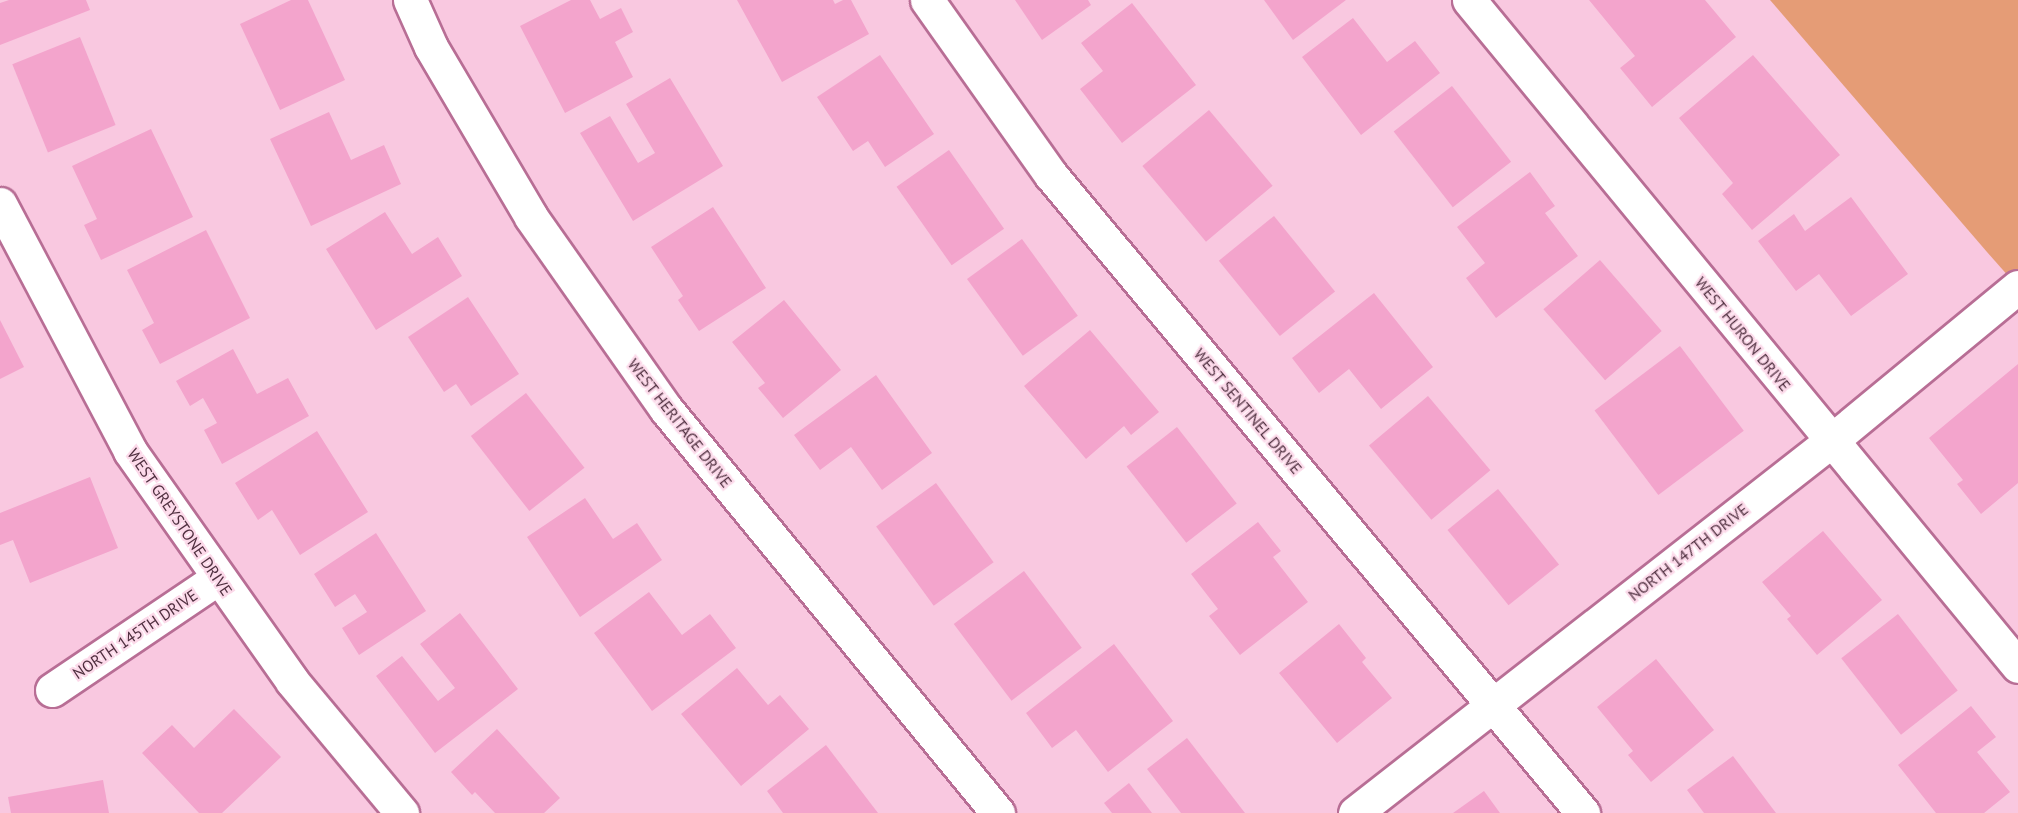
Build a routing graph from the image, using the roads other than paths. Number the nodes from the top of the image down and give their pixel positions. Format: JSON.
{"nodes":[{"id":1,"x":410,"y":0,"type":"edge"},
{"id":2,"x":927,"y":0,"type":"edge"},
{"id":3,"x":1469,"y":0,"type":"edge"},
{"id":4,"x":0,"y":204,"type":"edge"},
{"id":5,"x":2018,"y":287,"type":"edge"},
{"id":6,"x":1831,"y":441,"type":"junction"},
{"id":7,"x":218,"y":578,"type":"junction"},
{"id":8,"x":2018,"y":666,"type":"edge"},
{"id":9,"x":52,"y":690,"type":"dead end"},
{"id":10,"x":1493,"y":704,"type":"junction"},
{"id":11,"x":402,"y":813,"type":"edge"},
{"id":12,"x":998,"y":813,"type":"edge"},
{"id":13,"x":1355,"y":813,"type":"edge"},
{"id":14,"x":1583,"y":813,"type":"edge"}],
"edges":[{"from":1,"to":12,"type":"street","name":"WEST HERITAGE DRIVE"},
{"from":2,"to":10,"type":"street","name":"WEST SENTINEL DRIVE"},
{"from":3,"to":6,"type":"street","name":"WEST HURON DRIVE"},
{"from":4,"to":7,"type":"street","name":"WEST GREYSTONE DRIVE"},
{"from":5,"to":6,"type":"street","name":"NORTH 147TH DRIVE"},
{"from":6,"to":8,"type":"street","name":"WEST HURON DRIVE"},
{"from":6,"to":10,"type":"street","name":"NORTH 147TH DRIVE"},
{"from":7,"to":9,"type":"street","name":"NORTH 145TH DRIVE"},
{"from":7,"to":11,"type":"street","name":"WEST GREYSTONE DRIVE"},
{"from":10,"to":13,"type":"street","name":"NORTH 147TH DRIVE"},
{"from":10,"to":14,"type":"street","name":"WEST SENTINEL DRIVE"}]}
